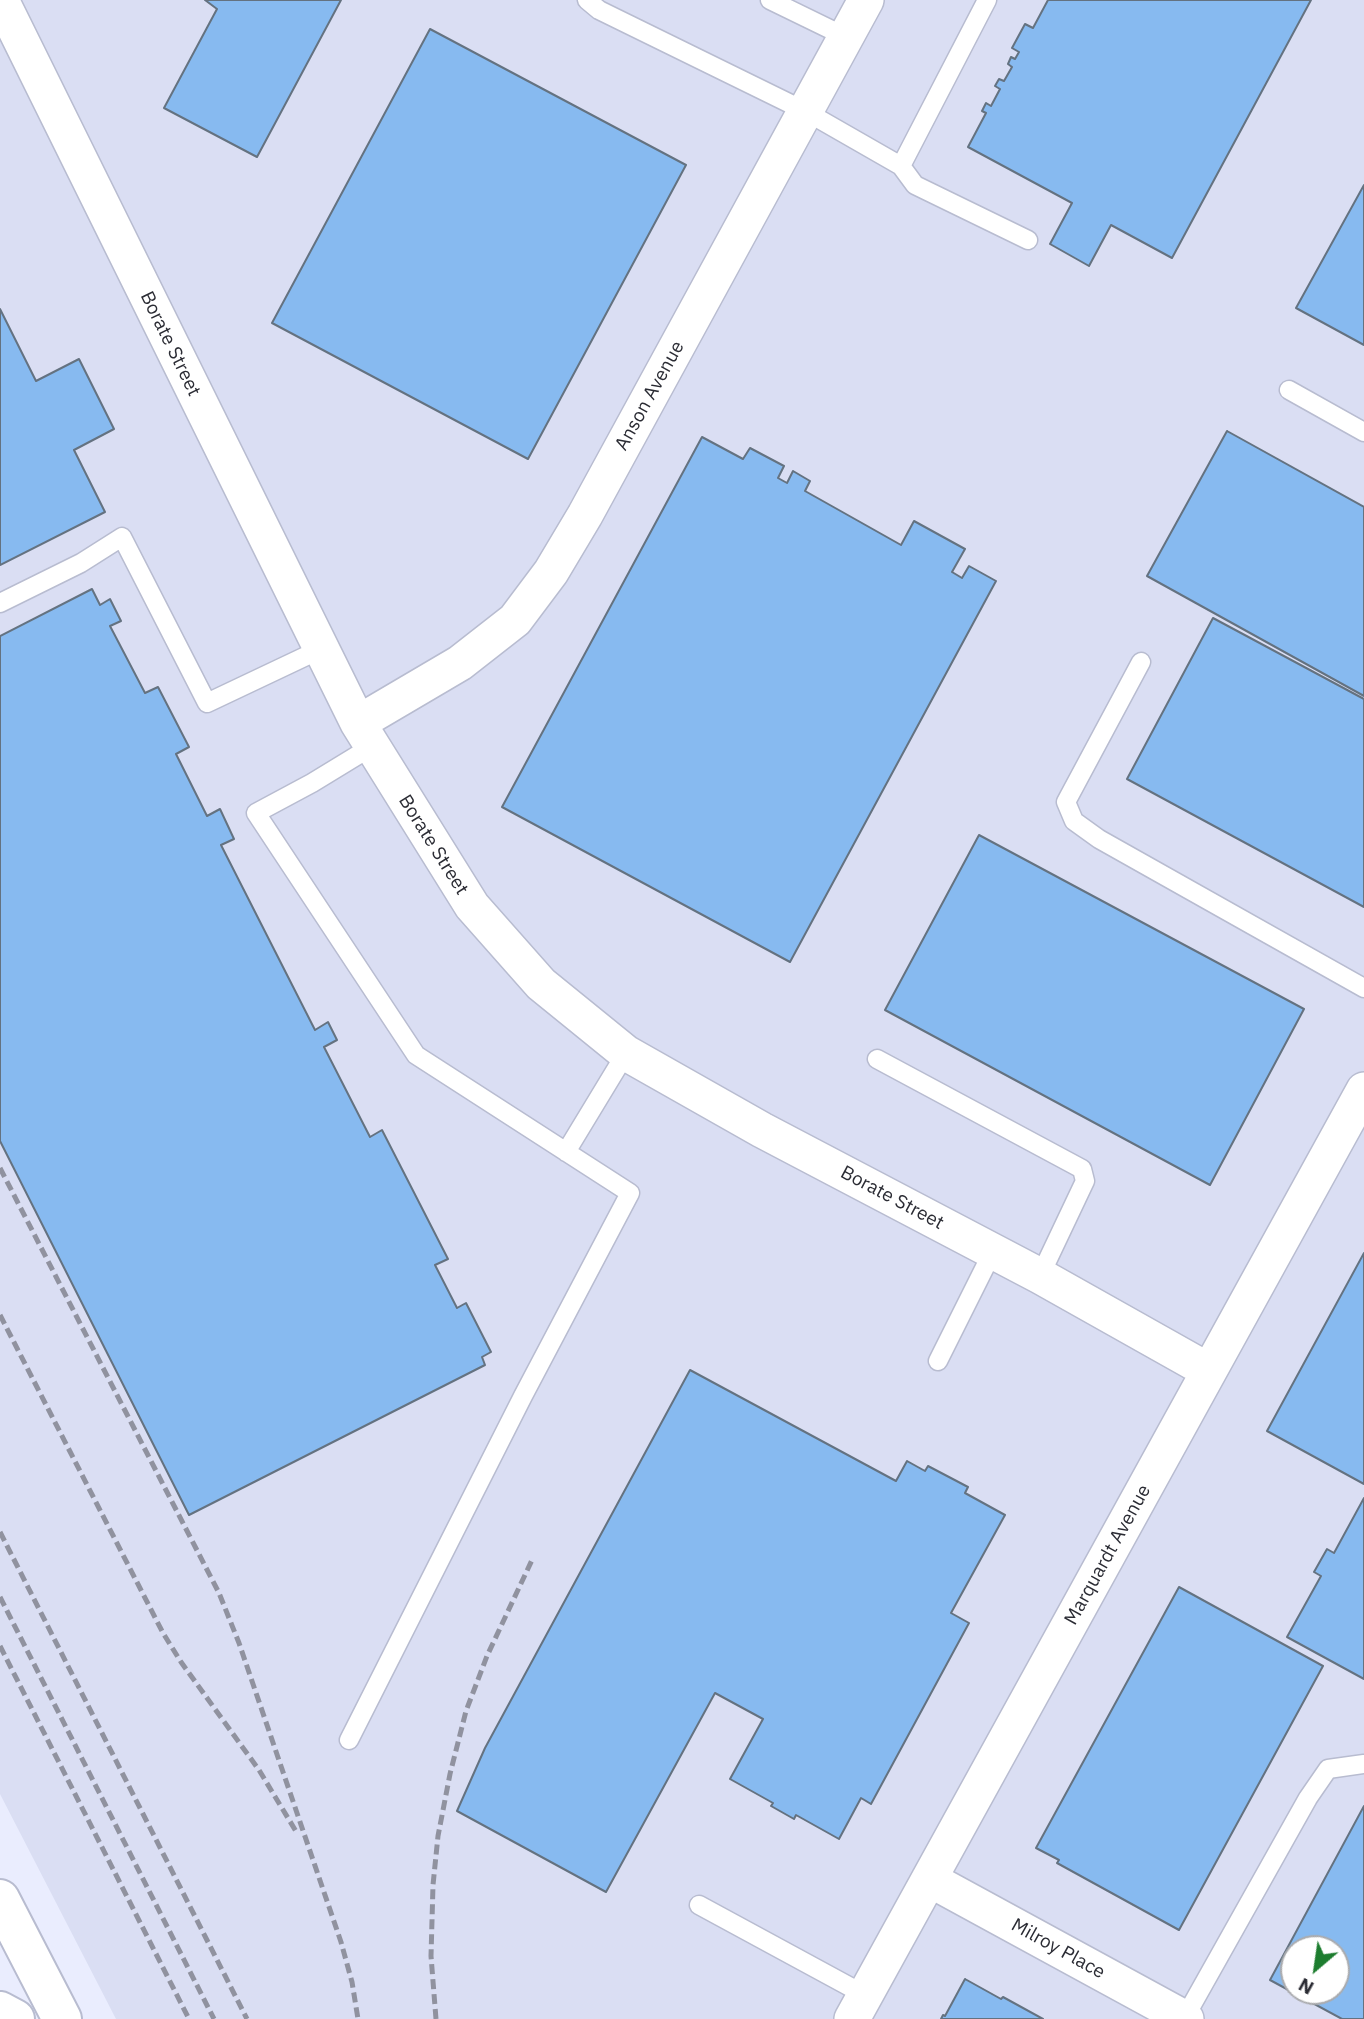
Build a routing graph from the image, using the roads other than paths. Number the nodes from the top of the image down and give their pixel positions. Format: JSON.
{"nodes":[{"id":1,"x":1,"y":0,"type":"edge"},
{"id":2,"x":587,"y":0,"type":"edge"},
{"id":3,"x":770,"y":0,"type":"edge"},
{"id":4,"x":866,"y":0,"type":"edge"},
{"id":5,"x":987,"y":0,"type":"edge"},
{"id":6,"x":846,"y":37,"type":"junction"},
{"id":7,"x":805,"y":111,"type":"junction"},
{"id":8,"x":901,"y":166,"type":"junction"},
{"id":9,"x":1028,"y":240,"type":"dead end"},
{"id":10,"x":1289,"y":390,"type":"dead end"},
{"id":11,"x":1364,"y":432,"type":"edge"},
{"id":12,"x":0,"y":603,"type":"edge"},
{"id":13,"x":321,"y":649,"type":"junction"},
{"id":14,"x":1141,"y":662,"type":"dead end"},
{"id":15,"x":364,"y":735,"type":"junction"},
{"id":16,"x":1364,"y":988,"type":"edge"},
{"id":17,"x":626,"y":1053,"type":"junction"},
{"id":18,"x":877,"y":1059,"type":"dead end"},
{"id":19,"x":1364,"y":1090,"type":"edge"},
{"id":20,"x":1350,"y":1147,"type":"edge"},
{"id":21,"x":566,"y":1152,"type":"junction"},
{"id":22,"x":993,"y":1251,"type":"junction"},
{"id":23,"x":1040,"y":1276,"type":"junction"},
{"id":24,"x":938,"y":1361,"type":"dead end"},
{"id":25,"x":1209,"y":1371,"type":"junction"},
{"id":26,"x":349,"y":1740,"type":"dead end"},
{"id":27,"x":1364,"y":1764,"type":"edge"},
{"id":28,"x":929,"y":1879,"type":"junction"},
{"id":29,"x":0,"y":1899,"type":"edge"},
{"id":30,"x":699,"y":1905,"type":"dead end"},
{"id":31,"x":859,"y":2007,"type":"edge"},
{"id":32,"x":0,"y":2011,"type":"edge"},
{"id":33,"x":15,"y":2019,"type":"edge"},
{"id":34,"x":62,"y":2019,"type":"edge"},
{"id":35,"x":1185,"y":2019,"type":"edge"}],
"edges":[{"from":1,"to":13,"type":"street","name":"Borate Street"},
{"from":2,"to":7,"type":"lane"},
{"from":3,"to":6,"type":"lane"},
{"from":4,"to":6,"type":"street","name":"Anson Avenue"},
{"from":5,"to":8,"type":"lane"},
{"from":6,"to":7,"type":"street","name":"Anson Avenue"},
{"from":7,"to":8,"type":"lane"},
{"from":7,"to":15,"type":"street","name":"Anson Avenue"},
{"from":8,"to":9,"type":"lane"},
{"from":10,"to":11,"type":"lane"},
{"from":12,"to":13,"type":"lane"},
{"from":13,"to":15,"type":"street","name":"Borate Street"},
{"from":14,"to":16,"type":"lane"},
{"from":15,"to":17,"type":"street","name":"Borate Street"},
{"from":15,"to":21,"type":"lane"},
{"from":17,"to":21,"type":"lane"},
{"from":17,"to":22,"type":"street","name":"Borate Street"},
{"from":18,"to":23,"type":"lane"},
{"from":19,"to":20,"type":"street","name":"Marquardt Avenue"},
{"from":20,"to":25,"type":"street","name":"Marquardt Avenue"},
{"from":21,"to":26,"type":"lane"},
{"from":22,"to":23,"type":"street","name":"Borate Street"},
{"from":22,"to":24,"type":"lane"},
{"from":23,"to":25,"type":"street","name":"Borate Street"},
{"from":25,"to":28,"type":"street","name":"Marquardt Avenue"},
{"from":27,"to":35,"type":"lane"},
{"from":28,"to":31,"type":"street","name":"Marquardt Avenue"},
{"from":28,"to":35,"type":"street","name":"Milroy Place"},
{"from":29,"to":34,"type":"street"},
{"from":30,"to":31,"type":"lane"},
{"from":32,"to":33,"type":"street"}]}
